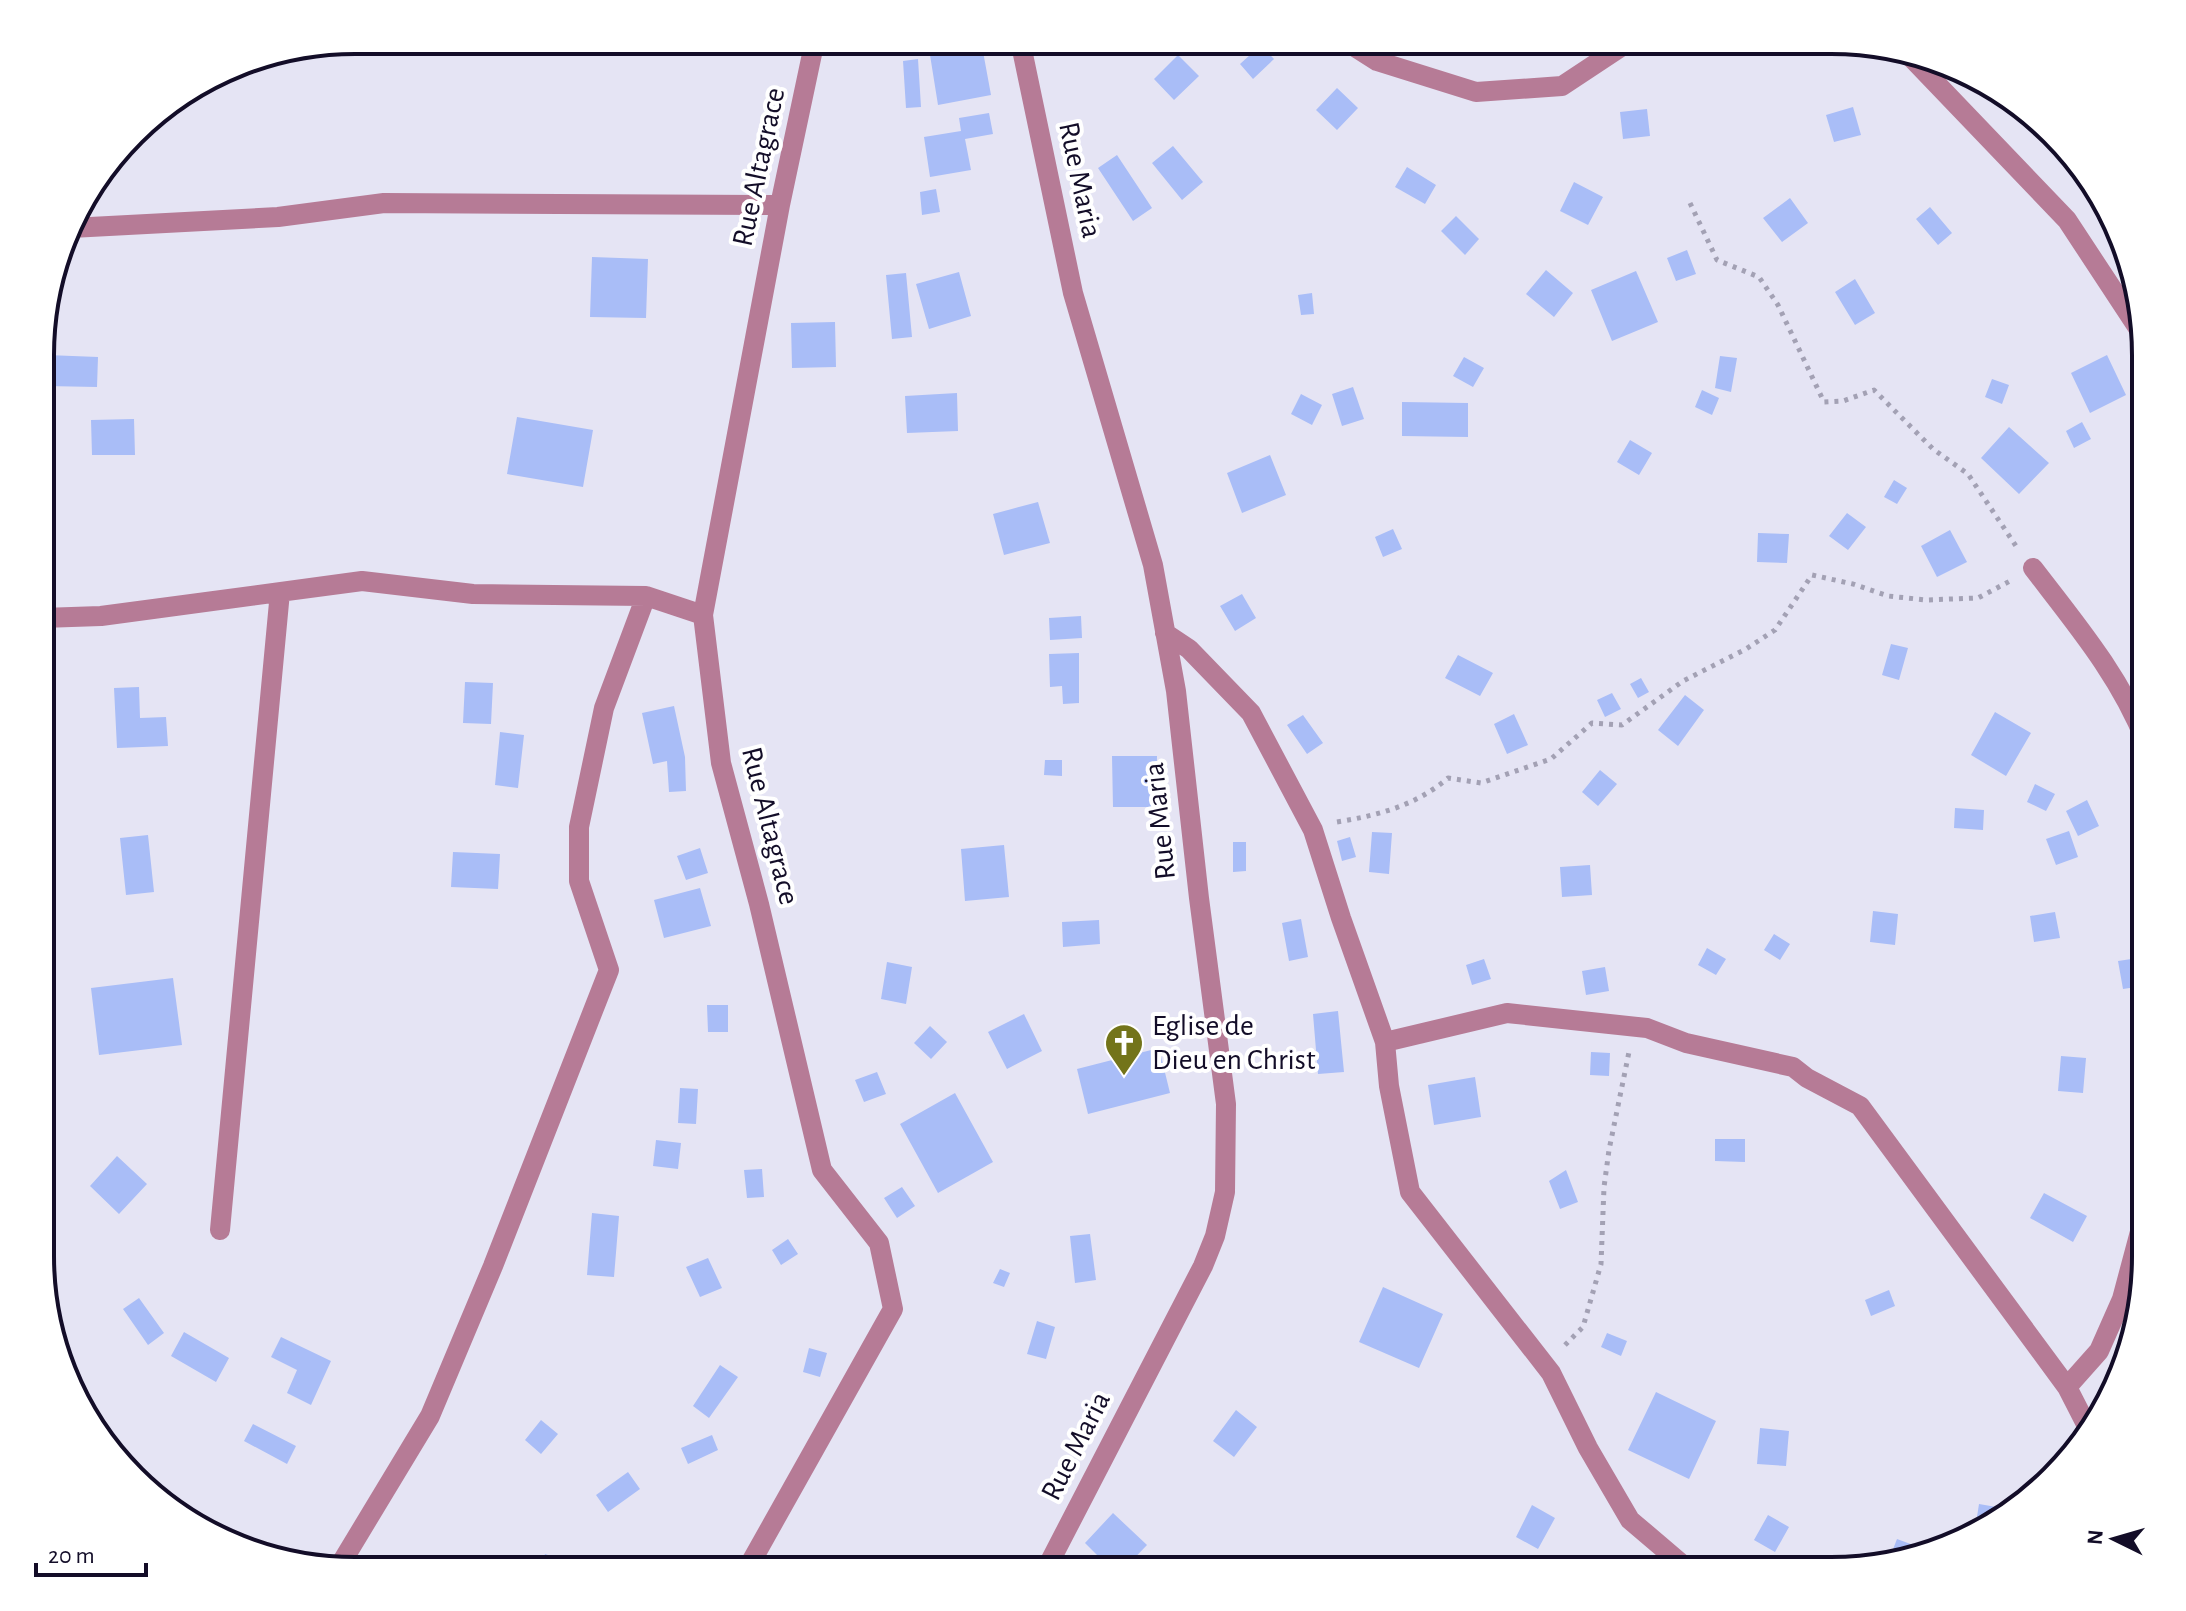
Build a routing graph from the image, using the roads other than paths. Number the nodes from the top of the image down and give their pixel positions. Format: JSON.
{"nodes":[{"id":1,"x":812,"y":54,"type":"edge"},
{"id":2,"x":1023,"y":54,"type":"edge"},
{"id":3,"x":1366,"y":54,"type":"edge"},
{"id":4,"x":1610,"y":54,"type":"edge"},
{"id":5,"x":1921,"y":68,"type":"edge"},
{"id":6,"x":780,"y":205,"type":"junction"},
{"id":7,"x":83,"y":227,"type":"edge"},
{"id":8,"x":2129,"y":314,"type":"edge"},
{"id":9,"x":2033,"y":568,"type":"road end"},
{"id":10,"x":280,"y":592,"type":"junction"},
{"id":11,"x":646,"y":596,"type":"junction"},
{"id":12,"x":703,"y":615,"type":"junction"},
{"id":13,"x":54,"y":618,"type":"edge"},
{"id":14,"x":1165,"y":633,"type":"junction"},
{"id":15,"x":2132,"y":709,"type":"edge"},
{"id":16,"x":1385,"y":1042,"type":"junction"},
{"id":17,"x":220,"y":1230,"type":"dead end"},
{"id":18,"x":2132,"y":1263,"type":"edge"},
{"id":19,"x":2067,"y":1387,"type":"junction"},
{"id":20,"x":2084,"y":1419,"type":"edge"},
{"id":21,"x":345,"y":1557,"type":"edge"},
{"id":22,"x":754,"y":1557,"type":"edge"},
{"id":23,"x":1052,"y":1557,"type":"edge"},
{"id":24,"x":1674,"y":1557,"type":"edge"}],
"edges":[{"from":1,"to":6,"type":"street","name":"Rue Altagrace"},
{"from":2,"to":14,"type":"street","name":"Rue Maria"},
{"from":3,"to":4,"type":"street"},
{"from":5,"to":8,"type":"street"},
{"from":6,"to":7,"type":"street"},
{"from":6,"to":12,"type":"street","name":"Rue Altagrace"},
{"from":9,"to":15,"type":"street"},
{"from":10,"to":11,"type":"street"},
{"from":10,"to":13,"type":"street"},
{"from":10,"to":17,"type":"street"},
{"from":11,"to":12,"type":"street"},
{"from":11,"to":21,"type":"street"},
{"from":12,"to":22,"type":"street","name":"Rue Altagrace"},
{"from":14,"to":16,"type":"street"},
{"from":14,"to":23,"type":"street","name":"Rue Maria"},
{"from":16,"to":19,"type":"street"},
{"from":16,"to":24,"type":"street"},
{"from":18,"to":19,"type":"street"},
{"from":19,"to":20,"type":"street"}]}
